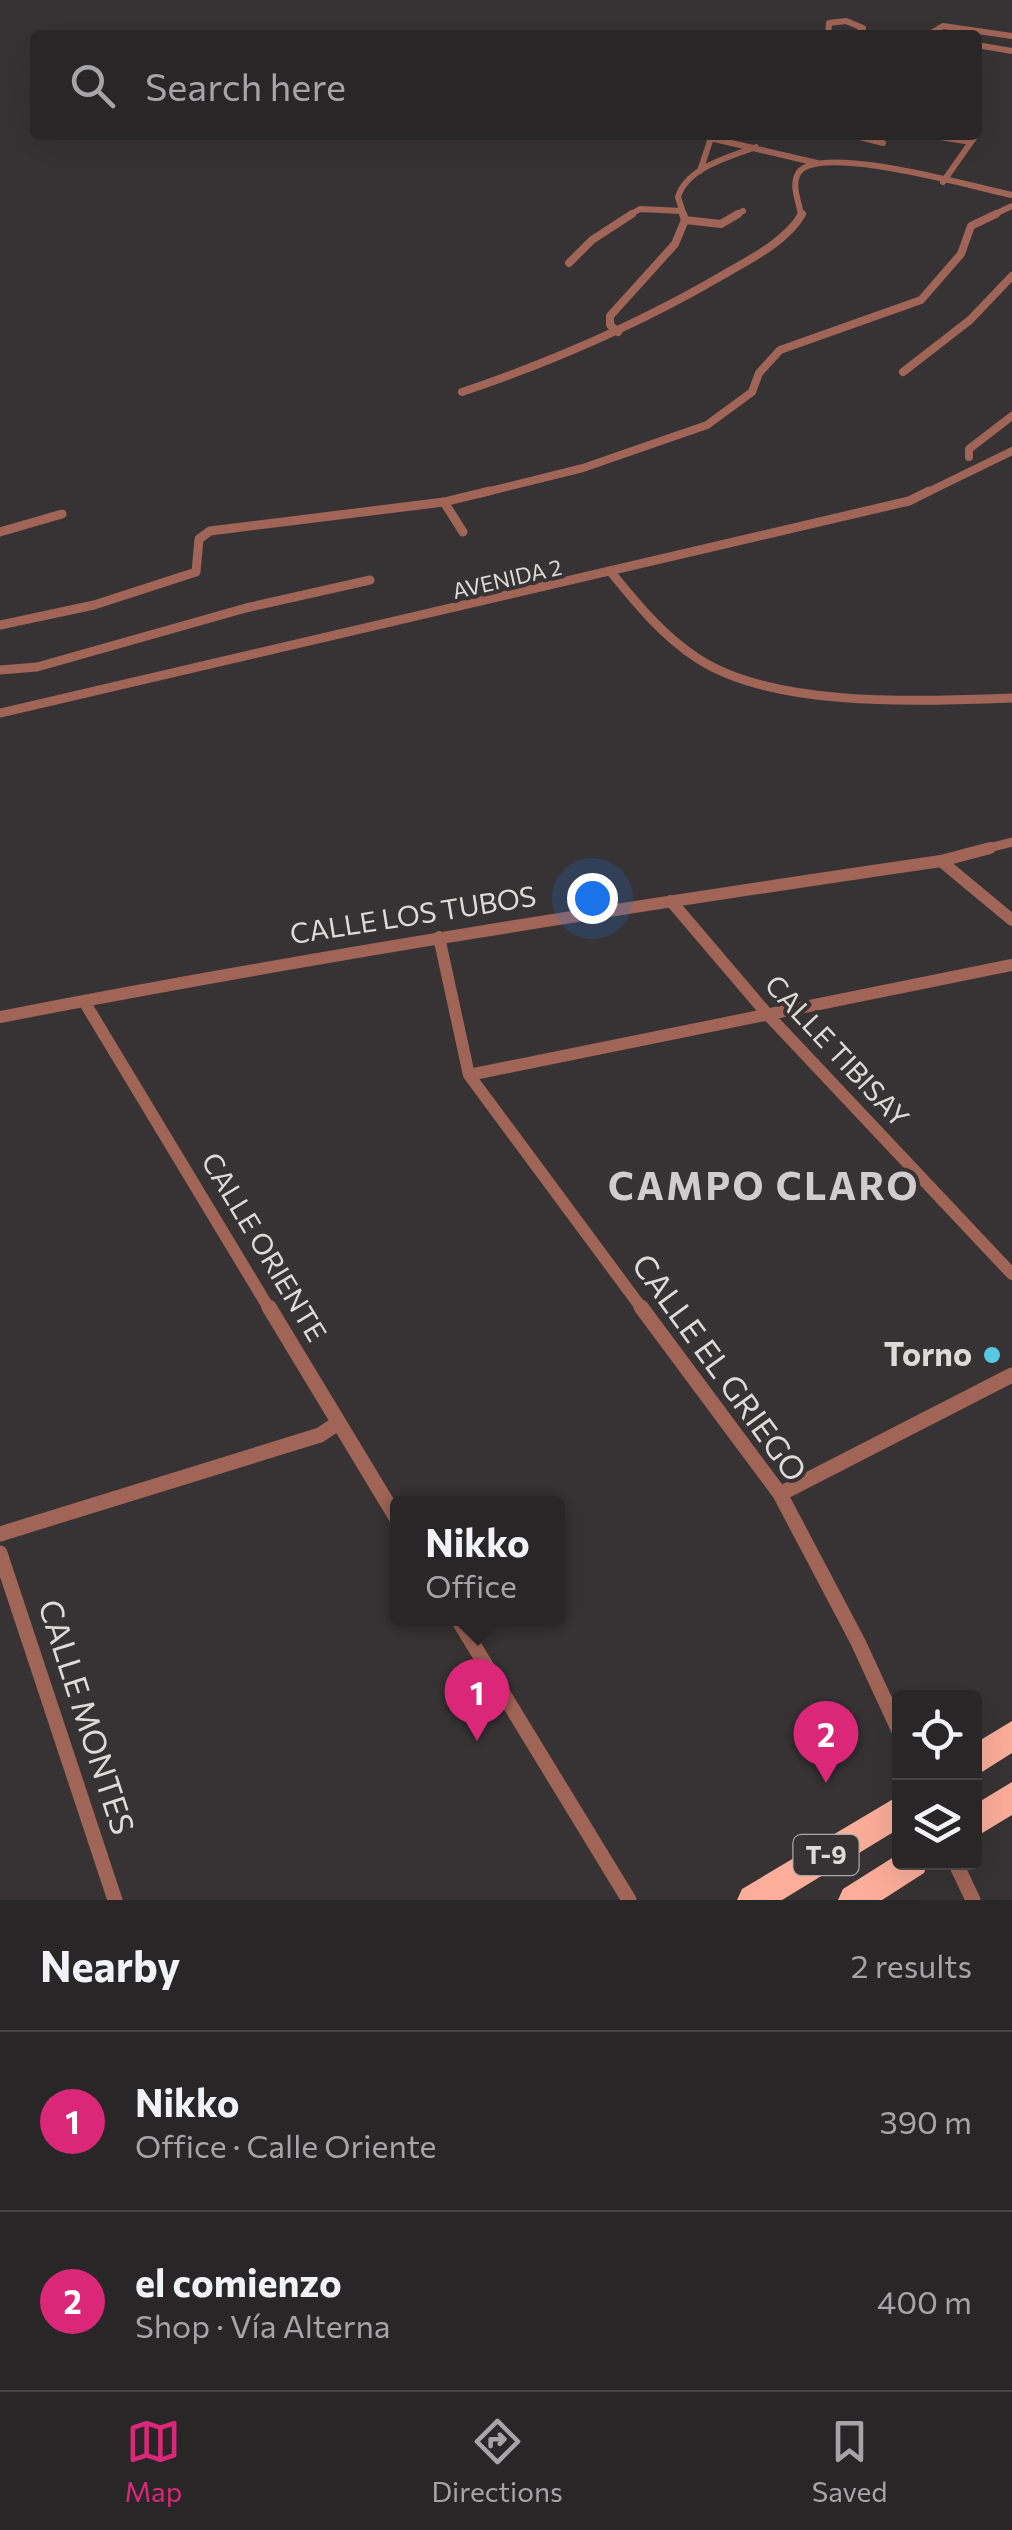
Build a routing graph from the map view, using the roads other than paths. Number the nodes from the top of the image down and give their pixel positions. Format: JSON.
{"nodes":[{"id":1,"x":828,"y":30,"type":"edge"},
{"id":2,"x":861,"y":30,"type":"edge"},
{"id":3,"x":932,"y":30,"type":"edge"},
{"id":4,"x":971,"y":30,"type":"edge"},
{"id":5,"x":982,"y":32,"type":"edge"},
{"id":6,"x":1012,"y":36,"type":"edge"},
{"id":7,"x":982,"y":47,"type":"edge"},
{"id":8,"x":1012,"y":52,"type":"edge"},
{"id":9,"x":711,"y":140,"type":"edge"},
{"id":10,"x":721,"y":140,"type":"edge"},
{"id":11,"x":871,"y":140,"type":"edge"},
{"id":12,"x":972,"y":140,"type":"edge"},
{"id":13,"x":883,"y":143,"type":"dead end"},
{"id":14,"x":756,"y":148,"type":"junction"},
{"id":15,"x":821,"y":164,"type":"junction"},
{"id":16,"x":700,"y":172,"type":"junction"},
{"id":17,"x":943,"y":182,"type":"junction"},
{"id":18,"x":1012,"y":195,"type":"edge"},
{"id":19,"x":1012,"y":206,"type":"edge"},
{"id":20,"x":682,"y":211,"type":"junction"},
{"id":21,"x":743,"y":211,"type":"dead end"},
{"id":22,"x":685,"y":220,"type":"junction"},
{"id":23,"x":569,"y":262,"type":"dead end"},
{"id":24,"x":1012,"y":276,"type":"edge"},
{"id":25,"x":618,"y":332,"type":"junction"},
{"id":26,"x":903,"y":372,"type":"dead end"},
{"id":27,"x":462,"y":392,"type":"dead end"},
{"id":28,"x":1012,"y":416,"type":"edge"},
{"id":29,"x":1012,"y":451,"type":"edge"},
{"id":30,"x":969,"y":456,"type":"dead end"},
{"id":31,"x":444,"y":502,"type":"junction"},
{"id":32,"x":62,"y":514,"type":"dead end"},
{"id":33,"x":0,"y":532,"type":"edge"},
{"id":34,"x":464,"y":532,"type":"dead end"},
{"id":35,"x":612,"y":572,"type":"junction"},
{"id":36,"x":370,"y":580,"type":"dead end"},
{"id":37,"x":0,"y":626,"type":"edge"},
{"id":38,"x":0,"y":670,"type":"edge"},
{"id":39,"x":1012,"y":698,"type":"edge"},
{"id":40,"x":0,"y":713,"type":"edge"},
{"id":41,"x":1012,"y":842,"type":"edge"},
{"id":42,"x":941,"y":860,"type":"junction"},
{"id":43,"x":670,"y":901,"type":"junction"},
{"id":44,"x":1012,"y":920,"type":"edge"},
{"id":45,"x":439,"y":937,"type":"junction"},
{"id":46,"x":1012,"y":965,"type":"edge"},
{"id":47,"x":85,"y":1003,"type":"junction"},
{"id":48,"x":768,"y":1015,"type":"junction"},
{"id":49,"x":0,"y":1017,"type":"edge"},
{"id":50,"x":469,"y":1075,"type":"junction"},
{"id":51,"x":1012,"y":1274,"type":"edge"},
{"id":52,"x":1012,"y":1375,"type":"edge"},
{"id":53,"x":338,"y":1423,"type":"junction"},
{"id":54,"x":780,"y":1494,"type":"junction"},
{"id":55,"x":390,"y":1508,"type":"edge"},
{"id":56,"x":0,"y":1534,"type":"edge"},
{"id":57,"x":0,"y":1553,"type":"edge"},
{"id":58,"x":463,"y":1626,"type":"edge"},
{"id":59,"x":892,"y":1716,"type":"edge"},
{"id":60,"x":1012,"y":1736,"type":"edge"},
{"id":61,"x":982,"y":1757,"type":"edge"},
{"id":62,"x":1012,"y":1797,"type":"edge"},
{"id":63,"x":892,"y":1815,"type":"edge"},
{"id":64,"x":982,"y":1818,"type":"edge"},
{"id":65,"x":900,"y":1870,"type":"edge"},
{"id":66,"x":960,"y":1870,"type":"edge"},
{"id":67,"x":114,"y":1900,"type":"edge"},
{"id":68,"x":628,"y":1900,"type":"edge"},
{"id":69,"x":754,"y":1900,"type":"edge"},
{"id":70,"x":854,"y":1900,"type":"edge"},
{"id":71,"x":973,"y":1900,"type":"edge"}],
"edges":[{"from":1,"to":2,"type":"street"},
{"from":3,"to":4,"type":"street"},
{"from":5,"to":6,"type":"street"},
{"from":7,"to":8,"type":"street"},
{"from":9,"to":16,"type":"street"},
{"from":10,"to":14,"type":"street"},
{"from":11,"to":13,"type":"street"},
{"from":12,"to":17,"type":"street"},
{"from":14,"to":15,"type":"street"},
{"from":14,"to":16,"type":"street"},
{"from":15,"to":17,"type":"street"},
{"from":15,"to":25,"type":"street"},
{"from":16,"to":20,"type":"street"},
{"from":17,"to":18,"type":"street"},
{"from":19,"to":31,"type":"street"},
{"from":20,"to":22,"type":"street"},
{"from":20,"to":23,"type":"street"},
{"from":21,"to":22,"type":"street"},
{"from":22,"to":25,"type":"street"},
{"from":24,"to":26,"type":"street"},
{"from":25,"to":27,"type":"street"},
{"from":28,"to":30,"type":"street"},
{"from":29,"to":35,"type":"street","name":"AVENIDA 2"},
{"from":31,"to":34,"type":"street"},
{"from":31,"to":37,"type":"street"},
{"from":32,"to":33,"type":"street"},
{"from":35,"to":39,"type":"street"},
{"from":35,"to":40,"type":"street","name":"AVENIDA 2"},
{"from":36,"to":38,"type":"street"},
{"from":41,"to":42,"type":"street","name":"CALLE LOS TUBOS"},
{"from":42,"to":43,"type":"street","name":"CALLE LOS TUBOS"},
{"from":42,"to":44,"type":"street"},
{"from":43,"to":45,"type":"street","name":"CALLE LOS TUBOS"},
{"from":43,"to":48,"type":"street","name":"CALLE TIBISAY"},
{"from":45,"to":47,"type":"street","name":"CALLE LOS TUBOS"},
{"from":45,"to":50,"type":"street","name":"CALLE EL GRIEGO"},
{"from":46,"to":48,"type":"street"},
{"from":47,"to":49,"type":"street","name":"CALLE LOS TUBOS"},
{"from":47,"to":53,"type":"street","name":"CALLE ORIENTE"},
{"from":48,"to":50,"type":"street"},
{"from":48,"to":51,"type":"street","name":"CALLE TIBISAY"},
{"from":50,"to":54,"type":"street","name":"CALLE EL GRIEGO"},
{"from":52,"to":54,"type":"street"},
{"from":53,"to":55,"type":"street","name":"CALLE ORIENTE"},
{"from":53,"to":56,"type":"street"},
{"from":54,"to":59,"type":"street","name":"CALLE EL GRIEGO"},
{"from":57,"to":67,"type":"street","name":"CALLE MONTES"},
{"from":58,"to":68,"type":"street"},
{"from":60,"to":61,"type":"highway"},
{"from":62,"to":64,"type":"highway"},
{"from":63,"to":69,"type":"highway","number":"T-9"},
{"from":65,"to":70,"type":"highway","number":"T-9"},
{"from":66,"to":71,"type":"street"}]}
